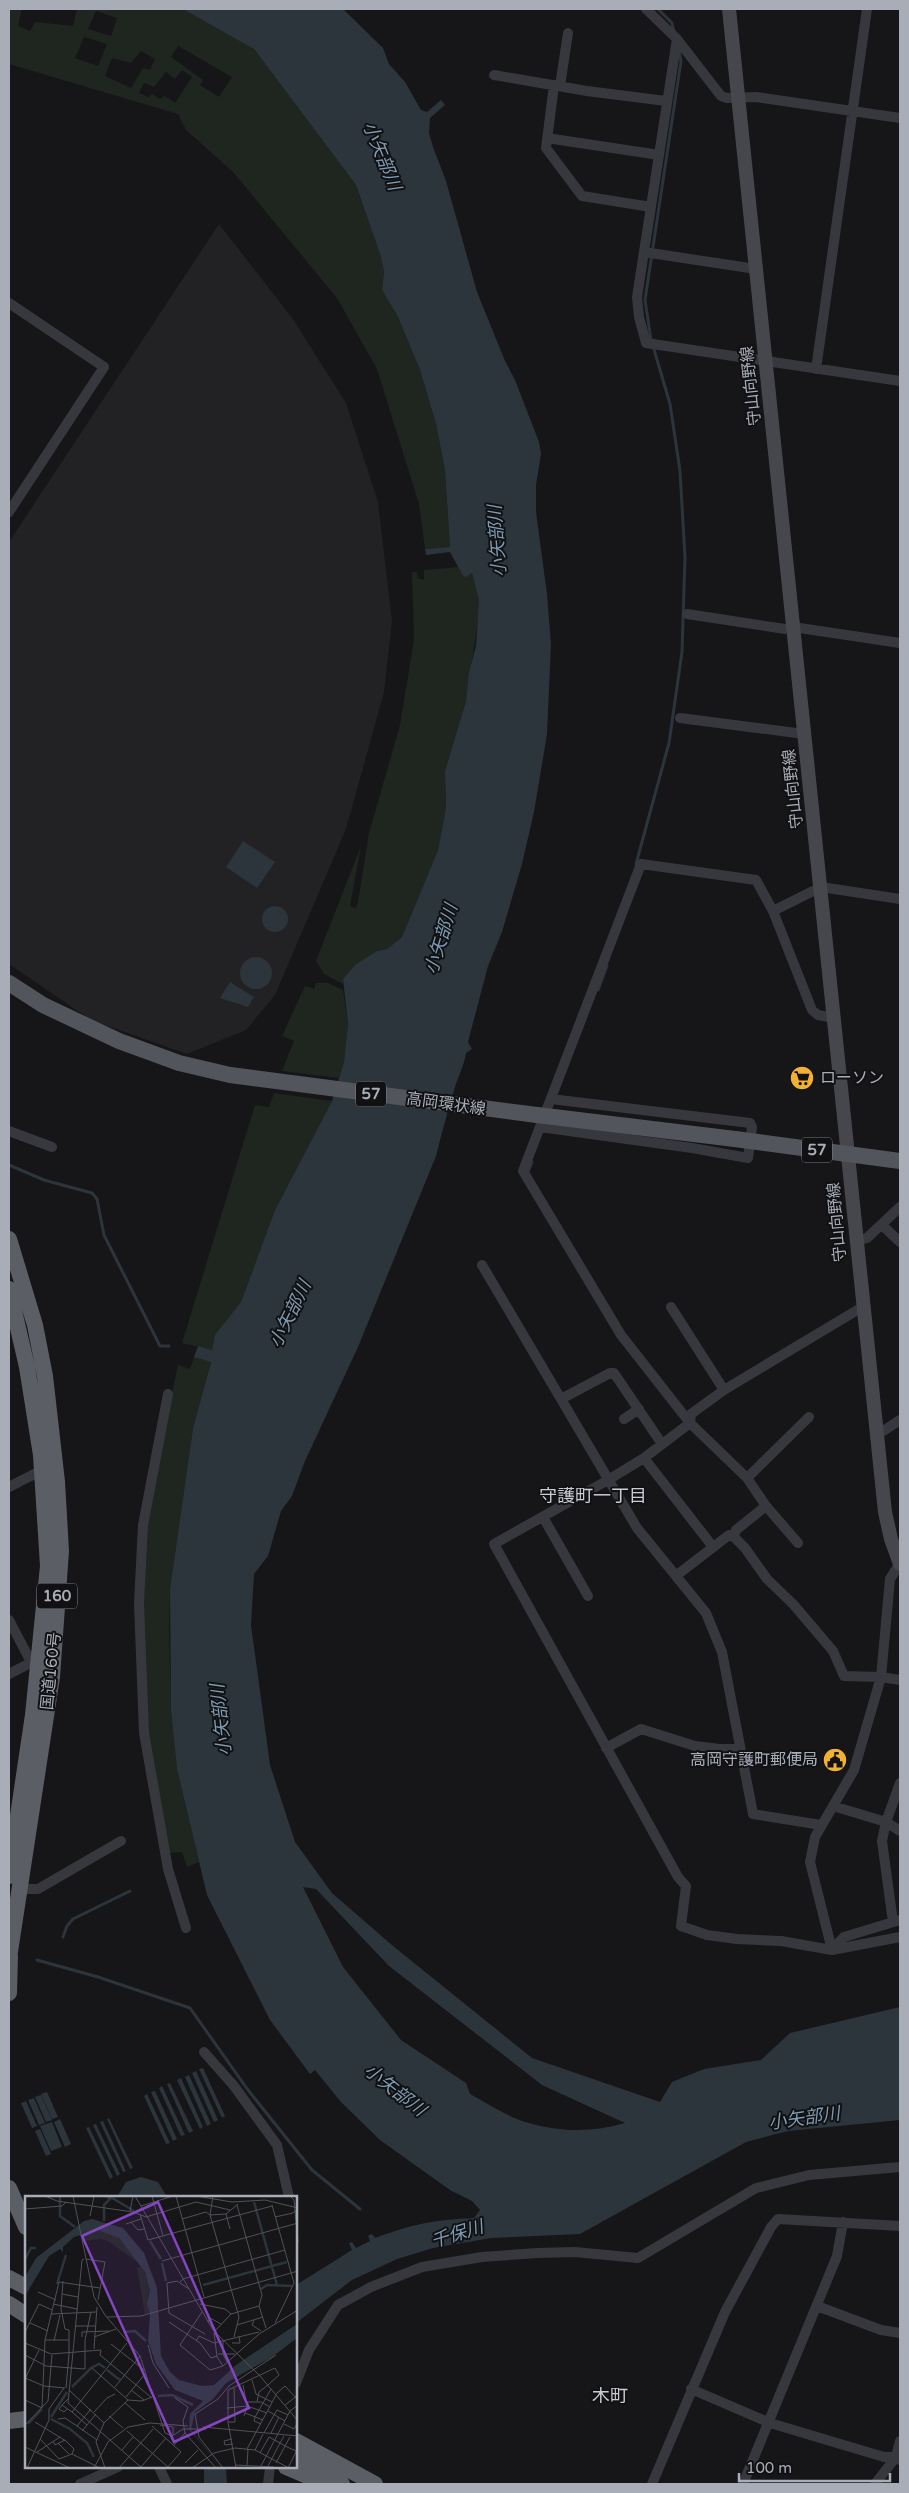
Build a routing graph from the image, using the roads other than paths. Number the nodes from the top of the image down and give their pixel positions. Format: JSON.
{"nodes":[{"id":1,"x":646,"y":9,"type":"edge"},
{"id":2,"x":729,"y":9,"type":"edge"},
{"id":3,"x":867,"y":9,"type":"edge"},
{"id":4,"x":568,"y":33,"type":"dead end"},
{"id":5,"x":677,"y":39,"type":"junction"},
{"id":6,"x":494,"y":75,"type":"dead end"},
{"id":7,"x":557,"y":86,"type":"junction"},
{"id":8,"x":738,"y":98,"type":"junction"},
{"id":9,"x":666,"y":101,"type":"junction"},
{"id":10,"x":853,"y":112,"type":"junction"},
{"id":11,"x":900,"y":118,"type":"edge"},
{"id":12,"x":547,"y":138,"type":"junction"},
{"id":13,"x":659,"y":155,"type":"junction"},
{"id":14,"x":651,"y":207,"type":"junction"},
{"id":15,"x":644,"y":252,"type":"junction"},
{"id":16,"x":756,"y":269,"type":"junction"},
{"id":17,"x":9,"y":304,"type":"edge"},
{"id":18,"x":766,"y":362,"type":"junction"},
{"id":19,"x":816,"y":369,"type":"junction"},
{"id":20,"x":900,"y":381,"type":"edge"},
{"id":21,"x":9,"y":512,"type":"edge"},
{"id":22,"x":687,"y":614,"type":"dead end"},
{"id":23,"x":793,"y":627,"type":"junction"},
{"id":24,"x":900,"y":643,"type":"edge"},
{"id":25,"x":680,"y":718,"type":"dead end"},
{"id":26,"x":804,"y":734,"type":"junction"},
{"id":27,"x":821,"y":887,"type":"junction"},
{"id":28,"x":900,"y":898,"type":"edge"},
{"id":29,"x":773,"y":911,"type":"junction"},
{"id":30,"x":9,"y":983,"type":"edge"},
{"id":31,"x":834,"y":1018,"type":"junction"},
{"id":32,"x":551,"y":1099,"type":"junction"},
{"id":33,"x":539,"y":1121,"type":"junction"},
{"id":34,"x":9,"y":1131,"type":"edge"},
{"id":35,"x":743,"y":1140,"type":"junction"},
{"id":36,"x":52,"y":1146,"type":"dead end"},
{"id":37,"x":849,"y":1154,"type":"junction"},
{"id":38,"x":900,"y":1161,"type":"edge"},
{"id":39,"x":900,"y":1207,"type":"edge"},
{"id":40,"x":882,"y":1225,"type":"junction"},
{"id":41,"x":9,"y":1239,"type":"edge"},
{"id":42,"x":856,"y":1241,"type":"junction"},
{"id":43,"x":900,"y":1242,"type":"edge"},
{"id":44,"x":482,"y":1265,"type":"dead end"},
{"id":45,"x":9,"y":1289,"type":"edge"},
{"id":46,"x":671,"y":1306,"type":"dead end"},
{"id":47,"x":864,"y":1306,"type":"junction"},
{"id":48,"x":724,"y":1390,"type":"junction"},
{"id":49,"x":168,"y":1394,"type":"dead end"},
{"id":50,"x":561,"y":1399,"type":"junction"},
{"id":51,"x":639,"y":1409,"type":"junction"},
{"id":52,"x":809,"y":1417,"type":"dead end"},
{"id":53,"x":624,"y":1419,"type":"dead end"},
{"id":54,"x":900,"y":1420,"type":"edge"},
{"id":55,"x":690,"y":1422,"type":"junction"},
{"id":56,"x":877,"y":1435,"type":"junction"},
{"id":57,"x":662,"y":1444,"type":"junction"},
{"id":58,"x":644,"y":1458,"type":"junction"},
{"id":59,"x":42,"y":1470,"type":"junction"},
{"id":60,"x":747,"y":1478,"type":"junction"},
{"id":61,"x":608,"y":1480,"type":"junction"},
{"id":62,"x":9,"y":1487,"type":"edge"},
{"id":63,"x":766,"y":1506,"type":"junction"},
{"id":64,"x":543,"y":1517,"type":"junction"},
{"id":65,"x":734,"y":1537,"type":"junction"},
{"id":66,"x":798,"y":1543,"type":"dead end"},
{"id":67,"x":713,"y":1547,"type":"junction"},
{"id":68,"x":900,"y":1563,"type":"edge"},
{"id":69,"x":677,"y":1575,"type":"junction"},
{"id":70,"x":588,"y":1596,"type":"dead end"},
{"id":71,"x":9,"y":1620,"type":"edge"},
{"id":72,"x":35,"y":1660,"type":"junction"},
{"id":73,"x":9,"y":1674,"type":"edge"},
{"id":74,"x":881,"y":1677,"type":"junction"},
{"id":75,"x":900,"y":1680,"type":"edge"},
{"id":76,"x":606,"y":1748,"type":"junction"},
{"id":77,"x":740,"y":1748,"type":"junction"},
{"id":78,"x":900,"y":1783,"type":"edge"},
{"id":79,"x":833,"y":1806,"type":"junction"},
{"id":80,"x":886,"y":1822,"type":"junction"},
{"id":81,"x":821,"y":1825,"type":"junction"},
{"id":82,"x":900,"y":1831,"type":"edge"},
{"id":83,"x":121,"y":1841,"type":"dead end"},
{"id":84,"x":9,"y":1876,"type":"edge"},
{"id":85,"x":20,"y":1889,"type":"junction"},
{"id":86,"x":897,"y":1921,"type":"edge"},
{"id":87,"x":186,"y":1928,"type":"dead end"},
{"id":88,"x":900,"y":1937,"type":"edge"},
{"id":89,"x":832,"y":1950,"type":"junction"},
{"id":90,"x":9,"y":1957,"type":"edge"},
{"id":91,"x":9,"y":1993,"type":"edge"},
{"id":92,"x":204,"y":2052,"type":"dead end"},
{"id":93,"x":900,"y":2167,"type":"edge"},
{"id":94,"x":9,"y":2188,"type":"edge"},
{"id":95,"x":289,"y":2196,"type":"edge"},
{"id":96,"x":844,"y":2222,"type":"junction"},
{"id":97,"x":25,"y":2225,"type":"edge"},
{"id":98,"x":900,"y":2226,"type":"edge"},
{"id":99,"x":9,"y":2278,"type":"edge"},
{"id":100,"x":25,"y":2286,"type":"edge"},
{"id":101,"x":9,"y":2294,"type":"edge"},
{"id":102,"x":25,"y":2303,"type":"edge"},
{"id":103,"x":9,"y":2304,"type":"edge"},
{"id":104,"x":817,"y":2306,"type":"junction"},
{"id":105,"x":25,"y":2314,"type":"edge"},
{"id":106,"x":900,"y":2332,"type":"edge"},
{"id":107,"x":298,"y":2378,"type":"edge"},
{"id":108,"x":691,"y":2389,"type":"junction"},
{"id":109,"x":25,"y":2419,"type":"edge"},
{"id":110,"x":9,"y":2420,"type":"edge"},
{"id":111,"x":770,"y":2423,"type":"junction"},
{"id":112,"x":25,"y":2430,"type":"edge"},
{"id":113,"x":9,"y":2432,"type":"edge"},
{"id":114,"x":900,"y":2441,"type":"edge"},
{"id":115,"x":301,"y":2454,"type":"edge"},
{"id":116,"x":898,"y":2459,"type":"edge"},
{"id":117,"x":116,"y":2468,"type":"edge"},
{"id":118,"x":159,"y":2468,"type":"edge"},
{"id":119,"x":270,"y":2468,"type":"edge"},
{"id":120,"x":80,"y":2484,"type":"edge"},
{"id":121,"x":167,"y":2484,"type":"edge"},
{"id":122,"x":268,"y":2484,"type":"edge"},
{"id":123,"x":325,"y":2484,"type":"edge"},
{"id":124,"x":342,"y":2484,"type":"edge"},
{"id":125,"x":375,"y":2484,"type":"edge"},
{"id":126,"x":652,"y":2484,"type":"edge"},
{"id":127,"x":743,"y":2484,"type":"edge"},
{"id":128,"x":875,"y":2484,"type":"edge"}],
"edges":[{"from":1,"to":5,"type":"street"},
{"from":2,"to":8,"type":"main road","name":"守山向野線"},
{"from":3,"to":10,"type":"street"},
{"from":4,"to":7,"type":"street"},
{"from":5,"to":8,"type":"street"},
{"from":5,"to":9,"type":"street"},
{"from":6,"to":7,"type":"street"},
{"from":7,"to":9,"type":"street"},
{"from":7,"to":12,"type":"street"},
{"from":8,"to":10,"type":"street"},
{"from":8,"to":16,"type":"main road","name":"守山向野線"},
{"from":9,"to":13,"type":"street"},
{"from":10,"to":11,"type":"street"},
{"from":10,"to":19,"type":"street"},
{"from":12,"to":13,"type":"street"},
{"from":12,"to":14,"type":"street"},
{"from":13,"to":14,"type":"street"},
{"from":14,"to":15,"type":"street"},
{"from":15,"to":16,"type":"street"},
{"from":15,"to":18,"type":"street"},
{"from":16,"to":18,"type":"main road","name":"守山向野線"},
{"from":17,"to":21,"type":"street"},
{"from":18,"to":19,"type":"street"},
{"from":18,"to":23,"type":"main road","name":"守山向野線"},
{"from":19,"to":20,"type":"street"},
{"from":22,"to":23,"type":"street"},
{"from":23,"to":24,"type":"street"},
{"from":23,"to":26,"type":"main road","name":"守山向野線"},
{"from":25,"to":26,"type":"street"},
{"from":26,"to":27,"type":"main road","name":"守山向野線"},
{"from":27,"to":28,"type":"street"},
{"from":27,"to":29,"type":"street"},
{"from":27,"to":31,"type":"main road","name":"守山向野線"},
{"from":29,"to":31,"type":"street"},
{"from":29,"to":32,"type":"street"},
{"from":30,"to":33,"type":"main road","name":"高岡環状線","number":"57"},
{"from":31,"to":37,"type":"main road","name":"守山向野線"},
{"from":32,"to":33,"type":"street"},
{"from":32,"to":35,"type":"street"},
{"from":33,"to":35,"type":"main road","name":"高岡環状線","number":"57","bridge":true},
{"from":33,"to":35,"type":"street"},
{"from":33,"to":55,"type":"street"},
{"from":34,"to":36,"type":"street"},
{"from":35,"to":37,"type":"main road","name":"高岡環状線","number":"57"},
{"from":37,"to":38,"type":"main road","name":"高岡環状線","number":"57"},
{"from":37,"to":42,"type":"main road","name":"守山向野線"},
{"from":39,"to":40,"type":"street"},
{"from":40,"to":42,"type":"street"},
{"from":40,"to":43,"type":"street"},
{"from":41,"to":85,"type":"highway","name":"国道160号","number":"160"},
{"from":42,"to":47,"type":"main road","name":"守山向野線"},
{"from":44,"to":50,"type":"street"},
{"from":45,"to":59,"type":"highway","name":"国道160号","number":"160"},
{"from":46,"to":48,"type":"street"},
{"from":47,"to":48,"type":"street"},
{"from":47,"to":56,"type":"main road","name":"守山向野線"},
{"from":48,"to":55,"type":"street"},
{"from":49,"to":87,"type":"street"},
{"from":50,"to":51,"type":"street"},
{"from":50,"to":61,"type":"street"},
{"from":51,"to":53,"type":"street"},
{"from":51,"to":57,"type":"street"},
{"from":52,"to":60,"type":"street"},
{"from":54,"to":56,"type":"street"},
{"from":55,"to":57,"type":"street"},
{"from":55,"to":60,"type":"street"},
{"from":56,"to":68,"type":"main road","name":"守山向野線"},
{"from":57,"to":58,"type":"street"},
{"from":58,"to":61,"type":"street"},
{"from":58,"to":67,"type":"street"},
{"from":59,"to":62,"type":"street"},
{"from":59,"to":72,"type":"highway","name":"国道160号","number":"160"},
{"from":60,"to":63,"type":"street"},
{"from":61,"to":64,"type":"street"},
{"from":61,"to":69,"type":"street"},
{"from":63,"to":65,"type":"street"},
{"from":63,"to":66,"type":"street"},
{"from":64,"to":70,"type":"street"},
{"from":64,"to":76,"type":"street"},
{"from":65,"to":67,"type":"street"},
{"from":65,"to":74,"type":"street"},
{"from":67,"to":69,"type":"street"},
{"from":68,"to":74,"type":"street"},
{"from":69,"to":77,"type":"street"},
{"from":71,"to":72,"type":"street"},
{"from":72,"to":73,"type":"street"},
{"from":72,"to":84,"type":"highway","name":"国道160号","number":"160"},
{"from":74,"to":75,"type":"street"},
{"from":74,"to":79,"type":"street"},
{"from":76,"to":77,"type":"street"},
{"from":76,"to":89,"type":"street"},
{"from":77,"to":81,"type":"street"},
{"from":78,"to":80,"type":"street"},
{"from":79,"to":80,"type":"street"},
{"from":79,"to":81,"type":"street"},
{"from":80,"to":82,"type":"street"},
{"from":80,"to":86,"type":"street"},
{"from":81,"to":89,"type":"street"},
{"from":83,"to":85,"type":"street"},
{"from":85,"to":90,"type":"highway","name":"国道160号","number":"160"},
{"from":86,"to":89,"type":"street"},
{"from":88,"to":89,"type":"street"},
{"from":90,"to":91,"type":"highway","number":"160"},
{"from":92,"to":95,"type":"street"},
{"from":93,"to":107,"type":"street"},
{"from":94,"to":97,"type":"highway"},
{"from":96,"to":98,"type":"street"},
{"from":96,"to":104,"type":"street"},
{"from":96,"to":108,"type":"street"},
{"from":99,"to":100,"type":"highway"},
{"from":101,"to":102,"type":"highway"},
{"from":103,"to":105,"type":"highway"},
{"from":104,"to":106,"type":"street"},
{"from":104,"to":111,"type":"street"},
{"from":108,"to":111,"type":"street"},
{"from":108,"to":126,"type":"street"},
{"from":109,"to":110,"type":"highway"},
{"from":111,"to":116,"type":"street"},
{"from":111,"to":127,"type":"street"},
{"from":112,"to":113,"type":"highway"},
{"from":114,"to":116,"type":"street"},
{"from":115,"to":123,"type":"highway"},
{"from":115,"to":124,"type":"highway"},
{"from":115,"to":125,"type":"highway"},
{"from":116,"to":128,"type":"street"},
{"from":117,"to":120,"type":"street"},
{"from":118,"to":121,"type":"street"},
{"from":119,"to":122,"type":"street"}]}
